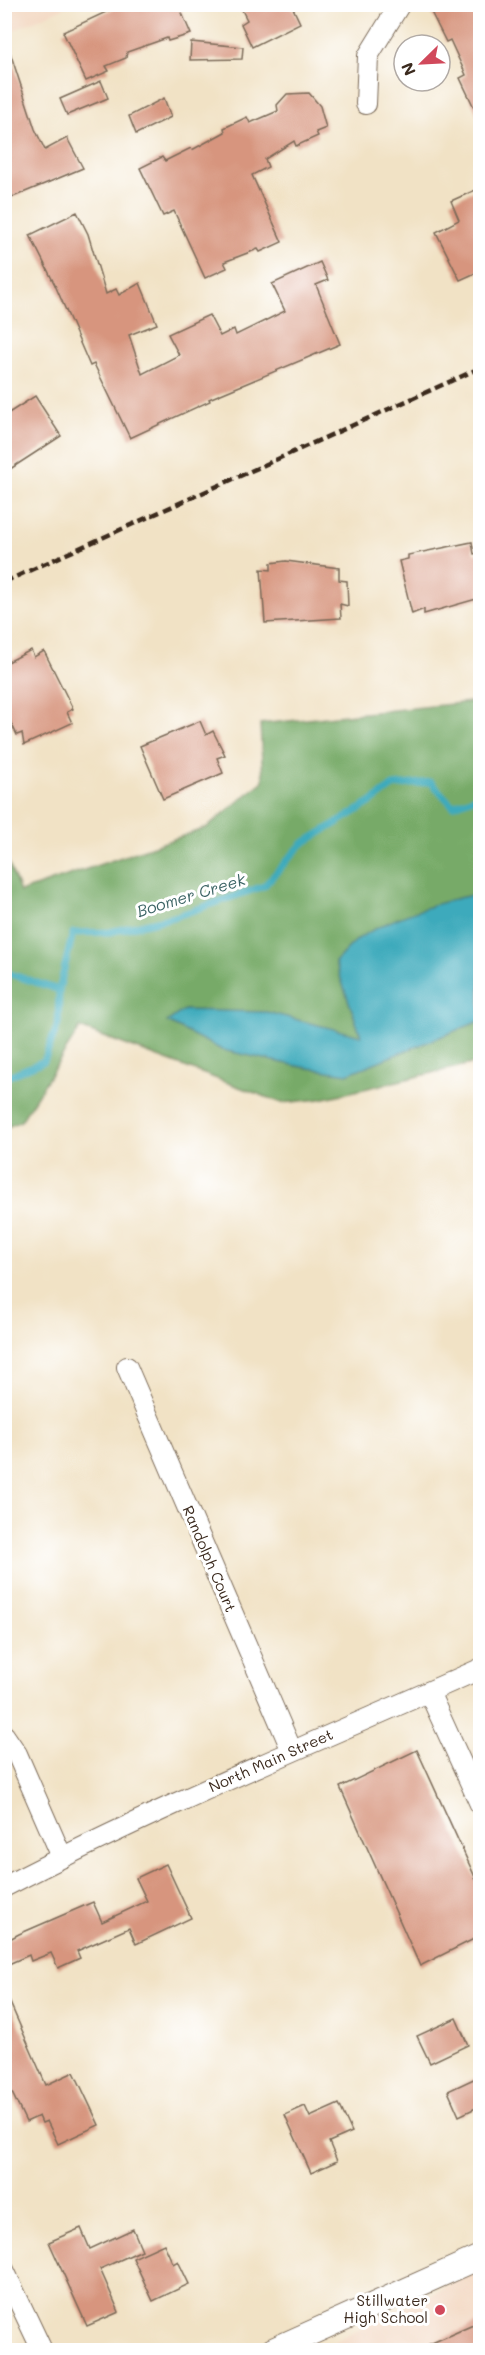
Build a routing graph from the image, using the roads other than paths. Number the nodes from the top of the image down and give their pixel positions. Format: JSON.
{"nodes":[{"id":1,"x":400,"y":4,"type":"edge"},
{"id":2,"x":366,"y":104,"type":"dead end"},
{"id":3,"x":127,"y":1367,"type":"dead end"},
{"id":4,"x":480,"y":1669,"type":"edge"},
{"id":5,"x":429,"y":1692,"type":"junction"},
{"id":6,"x":4,"y":1735,"type":"edge"},
{"id":7,"x":292,"y":1751,"type":"junction"},
{"id":8,"x":480,"y":1804,"type":"edge"},
{"id":9,"x":62,"y":1857,"type":"junction"},
{"id":10,"x":4,"y":1887,"type":"edge"},
{"id":11,"x":480,"y":2258,"type":"edge"},
{"id":12,"x":4,"y":2270,"type":"edge"},
{"id":13,"x":42,"y":2350,"type":"edge"},
{"id":14,"x":273,"y":2350,"type":"edge"}],
"edges":[{"from":1,"to":2,"type":"street"},
{"from":3,"to":7,"type":"street","name":"Randolph Court"},
{"from":4,"to":5,"type":"street","name":"North Main Street"},
{"from":5,"to":7,"type":"street","name":"North Main Street"},
{"from":5,"to":8,"type":"street"},
{"from":6,"to":9,"type":"street"},
{"from":7,"to":9,"type":"street","name":"North Main Street"},
{"from":9,"to":10,"type":"street","name":"North Main Street"},
{"from":11,"to":14,"type":"street"},
{"from":12,"to":13,"type":"street"}]}
